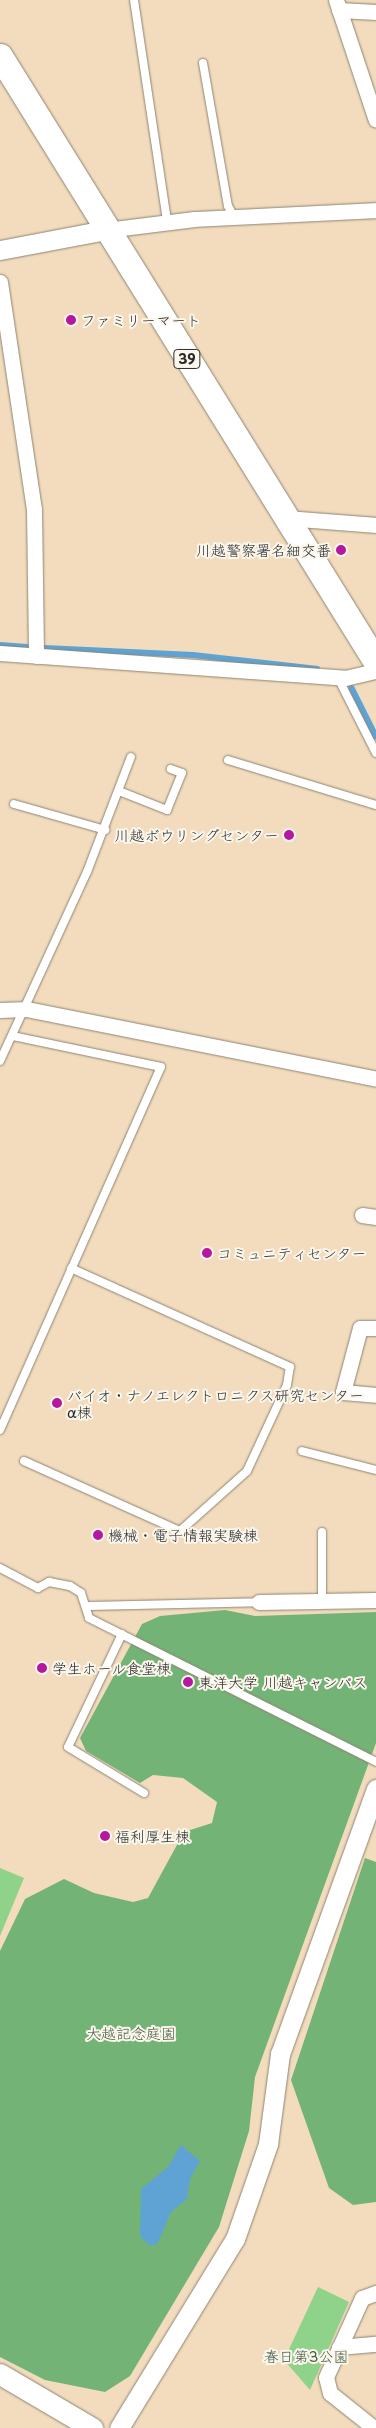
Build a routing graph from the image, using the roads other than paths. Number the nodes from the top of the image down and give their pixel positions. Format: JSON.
{"nodes":[{"id":1,"x":134,"y":0,"type":"edge"},
{"id":2,"x":337,"y":5,"type":"edge"},
{"id":3,"x":376,"y":12,"type":"edge"},
{"id":4,"x":0,"y":56,"type":"edge"},
{"id":5,"x":203,"y":63,"type":"dead end"},
{"id":6,"x":376,"y":120,"type":"edge"},
{"id":7,"x":376,"y":210,"type":"edge"},
{"id":8,"x":235,"y":218,"type":"junction"},
{"id":9,"x":167,"y":222,"type":"junction"},
{"id":10,"x":106,"y":230,"type":"junction"},
{"id":11,"x":0,"y":250,"type":"edge"},
{"id":12,"x":0,"y":282,"type":"edge"},
{"id":13,"x":287,"y":518,"type":"junction"},
{"id":14,"x":376,"y":525,"type":"edge"},
{"id":15,"x":0,"y":653,"type":"edge"},
{"id":16,"x":36,"y":656,"type":"junction"},
{"id":17,"x":376,"y":662,"type":"edge"},
{"id":18,"x":376,"y":670,"type":"edge"},
{"id":19,"x":338,"y":678,"type":"junction"},
{"id":20,"x":376,"y":754,"type":"edge"},
{"id":21,"x":131,"y":757,"type":"dead end"},
{"id":22,"x":228,"y":760,"type":"dead end"},
{"id":23,"x":171,"y":768,"type":"dead end"},
{"id":24,"x":119,"y":791,"type":"junction"},
{"id":25,"x":14,"y":804,"type":"dead end"},
{"id":26,"x":376,"y":805,"type":"edge"},
{"id":27,"x":105,"y":830,"type":"junction"},
{"id":28,"x":27,"y":1009,"type":"junction"},
{"id":29,"x":0,"y":1010,"type":"edge"},
{"id":30,"x":14,"y":1036,"type":"junction"},
{"id":31,"x":0,"y":1061,"type":"edge"},
{"id":32,"x":376,"y":1079,"type":"edge"},
{"id":33,"x":71,"y":1268,"type":"junction"},
{"id":34,"x":376,"y":1328,"type":"edge"},
{"id":35,"x":376,"y":1394,"type":"edge"},
{"id":36,"x":0,"y":1430,"type":"edge"},
{"id":37,"x":302,"y":1451,"type":"dead end"},
{"id":38,"x":24,"y":1461,"type":"dead end"},
{"id":39,"x":376,"y":1470,"type":"edge"},
{"id":40,"x":322,"y":1532,"type":"dead end"},
{"id":41,"x":0,"y":1568,"type":"edge"},
{"id":42,"x":376,"y":1600,"type":"edge"},
{"id":43,"x":322,"y":1601,"type":"junction"},
{"id":44,"x":259,"y":1602,"type":"joint"},
{"id":45,"x":89,"y":1606,"type":"junction"},
{"id":46,"x":122,"y":1634,"type":"junction"},
{"id":47,"x":376,"y":1762,"type":"edge"},
{"id":48,"x":376,"y":1789,"type":"edge"},
{"id":49,"x":144,"y":1793,"type":"dead end"},
{"id":50,"x":376,"y":2293,"type":"edge"},
{"id":51,"x":376,"y":2344,"type":"edge"},
{"id":52,"x":340,"y":2347,"type":"junction"},
{"id":53,"x":0,"y":2374,"type":"edge"},
{"id":54,"x":92,"y":2428,"type":"edge"},
{"id":55,"x":119,"y":2428,"type":"edge"},
{"id":56,"x":374,"y":2428,"type":"edge"}],
"edges":[{"from":1,"to":9,"type":"lane"},
{"from":2,"to":3,"type":"street"},
{"from":2,"to":6,"type":"street"},
{"from":4,"to":10,"type":"main road","number":"39"},
{"from":5,"to":8,"type":"lane"},
{"from":7,"to":8,"type":"street"},
{"from":8,"to":9,"type":"street"},
{"from":9,"to":10,"type":"street"},
{"from":10,"to":11,"type":"street"},
{"from":10,"to":13,"type":"main road","number":"39"},
{"from":12,"to":16,"type":"street"},
{"from":13,"to":14,"type":"street"},
{"from":13,"to":17,"type":"main road","number":"39"},
{"from":15,"to":16,"type":"street"},
{"from":16,"to":19,"type":"street"},
{"from":18,"to":19,"type":"street"},
{"from":19,"to":20,"type":"lane"},
{"from":21,"to":24,"type":"lane"},
{"from":22,"to":26,"type":"lane"},
{"from":23,"to":24,"type":"lane"},
{"from":24,"to":27,"type":"lane"},
{"from":25,"to":27,"type":"lane"},
{"from":27,"to":28,"type":"lane"},
{"from":28,"to":29,"type":"street"},
{"from":28,"to":30,"type":"lane"},
{"from":28,"to":32,"type":"street"},
{"from":30,"to":31,"type":"lane"},
{"from":30,"to":33,"type":"lane"},
{"from":33,"to":36,"type":"lane"},
{"from":33,"to":38,"type":"lane"},
{"from":34,"to":35,"type":"street"},
{"from":37,"to":39,"type":"lane"},
{"from":40,"to":43,"type":"lane"},
{"from":41,"to":45,"type":"lane"},
{"from":42,"to":43,"type":"street"},
{"from":43,"to":44,"type":"street"},
{"from":44,"to":45,"type":"lane"},
{"from":45,"to":46,"type":"lane"},
{"from":46,"to":47,"type":"lane"},
{"from":46,"to":49,"type":"lane"},
{"from":48,"to":55,"type":"street"},
{"from":50,"to":52,"type":"street"},
{"from":51,"to":52,"type":"street"},
{"from":52,"to":56,"type":"street"},
{"from":53,"to":54,"type":"main road"}]}
